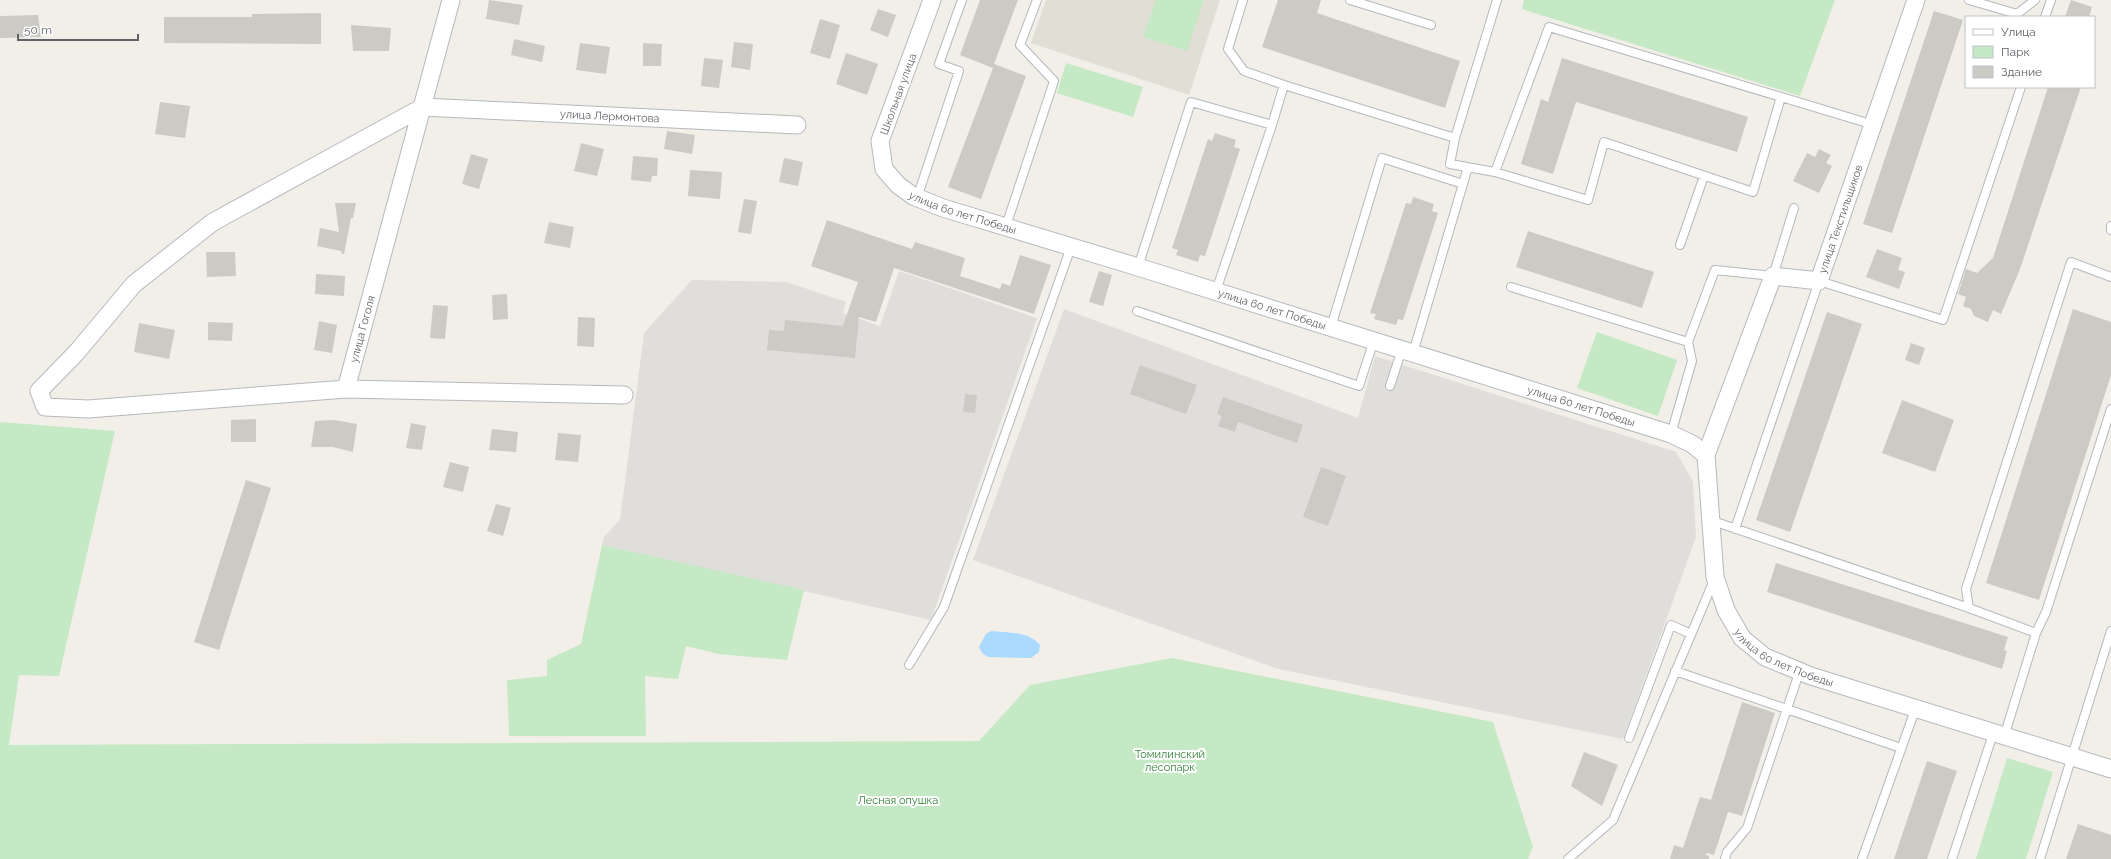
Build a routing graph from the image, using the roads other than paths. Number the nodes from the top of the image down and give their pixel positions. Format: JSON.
{"nodes":[{"id":1,"x":451,"y":0,"type":"edge"},
{"id":2,"x":932,"y":0,"type":"edge"},
{"id":3,"x":962,"y":0,"type":"edge"},
{"id":4,"x":1037,"y":0,"type":"edge"},
{"id":5,"x":1242,"y":0,"type":"edge"},
{"id":6,"x":1350,"y":0,"type":"edge"},
{"id":7,"x":1498,"y":0,"type":"edge"},
{"id":8,"x":1916,"y":0,"type":"edge"},
{"id":9,"x":1969,"y":0,"type":"edge"},
{"id":10,"x":2035,"y":0,"type":"edge"},
{"id":11,"x":2051,"y":0,"type":"edge"},
{"id":12,"x":2045,"y":16,"type":"edge"},
{"id":13,"x":1431,"y":25,"type":"dead end"},
{"id":14,"x":1284,"y":85,"type":"junction"},
{"id":15,"x":2021,"y":88,"type":"edge"},
{"id":16,"x":1781,"y":97,"type":"junction"},
{"id":17,"x":423,"y":107,"type":"junction"},
{"id":18,"x":797,"y":125,"type":"dead end"},
{"id":19,"x":1272,"y":125,"type":"junction"},
{"id":20,"x":1874,"y":125,"type":"junction"},
{"id":21,"x":1455,"y":138,"type":"junction"},
{"id":22,"x":1468,"y":167,"type":"junction"},
{"id":23,"x":1495,"y":172,"type":"junction"},
{"id":24,"x":1704,"y":176,"type":"junction"},
{"id":25,"x":1463,"y":184,"type":"junction"},
{"id":26,"x":898,"y":185,"type":"joint"},
{"id":27,"x":917,"y":198,"type":"junction"},
{"id":28,"x":1794,"y":208,"type":"dead end"},
{"id":29,"x":1006,"y":226,"type":"junction"},
{"id":30,"x":2111,"y":226,"type":"edge"},
{"id":31,"x":2111,"y":230,"type":"edge"},
{"id":32,"x":1680,"y":245,"type":"dead end"},
{"id":33,"x":1072,"y":247,"type":"junction"},
{"id":34,"x":1138,"y":266,"type":"junction"},
{"id":35,"x":1774,"y":276,"type":"junction"},
{"id":36,"x":2111,"y":277,"type":"edge"},
{"id":37,"x":1819,"y":281,"type":"junction"},
{"id":38,"x":1510,"y":287,"type":"dead end"},
{"id":39,"x":1216,"y":291,"type":"junction"},
{"id":40,"x":1137,"y":311,"type":"dead end"},
{"id":41,"x":1331,"y":327,"type":"junction"},
{"id":42,"x":1374,"y":340,"type":"junction"},
{"id":43,"x":1688,"y":342,"type":"junction"},
{"id":44,"x":1407,"y":351,"type":"junction"},
{"id":45,"x":1390,"y":386,"type":"dead end"},
{"id":46,"x":346,"y":389,"type":"junction"},
{"id":47,"x":624,"y":395,"type":"dead end"},
{"id":48,"x":2111,"y":409,"type":"edge"},
{"id":49,"x":1671,"y":434,"type":"junction"},
{"id":50,"x":1706,"y":455,"type":"junction"},
{"id":51,"x":1710,"y":520,"type":"junction"},
{"id":52,"x":1735,"y":529,"type":"junction"},
{"id":53,"x":1715,"y":577,"type":"junction"},
{"id":54,"x":1969,"y":608,"type":"junction"},
{"id":55,"x":2111,"y":631,"type":"edge"},
{"id":56,"x":1691,"y":634,"type":"junction"},
{"id":57,"x":2036,"y":634,"type":"junction"},
{"id":58,"x":2109,"y":646,"type":"edge"},
{"id":59,"x":909,"y":665,"type":"dead end"},
{"id":60,"x":1675,"y":671,"type":"junction"},
{"id":61,"x":1799,"y":673,"type":"junction"},
{"id":62,"x":1786,"y":710,"type":"junction"},
{"id":63,"x":1914,"y":710,"type":"junction"},
{"id":64,"x":1998,"y":736,"type":"junction"},
{"id":65,"x":1629,"y":738,"type":"dead end"},
{"id":66,"x":1901,"y":748,"type":"junction"},
{"id":67,"x":2072,"y":756,"type":"junction"},
{"id":68,"x":2111,"y":769,"type":"edge"},
{"id":69,"x":1568,"y":859,"type":"edge"},
{"id":70,"x":1725,"y":859,"type":"edge"},
{"id":71,"x":1862,"y":859,"type":"edge"},
{"id":72,"x":1952,"y":859,"type":"edge"},
{"id":73,"x":2040,"y":859,"type":"edge"}],
"edges":[{"from":1,"to":17,"type":"street","name":"улица Гоголя"},
{"from":2,"to":26,"type":"street","name":"Школьная улица"},
{"from":3,"to":27,"type":"lane"},
{"from":4,"to":29,"type":"lane"},
{"from":5,"to":14,"type":"lane"},
{"from":6,"to":13,"type":"lane"},
{"from":7,"to":21,"type":"lane"},
{"from":8,"to":20,"type":"street","name":"улица Текстильщиков"},
{"from":9,"to":10,"type":"lane"},
{"from":11,"to":12,"type":"lane"},
{"from":14,"to":19,"type":"lane"},
{"from":14,"to":21,"type":"lane"},
{"from":15,"to":37,"type":"lane"},
{"from":16,"to":20,"type":"lane"},
{"from":16,"to":23,"type":"lane"},
{"from":16,"to":24,"type":"lane"},
{"from":17,"to":18,"type":"street","name":"улица Лермонтова"},
{"from":17,"to":46,"type":"street","name":"улица Гоголя"},
{"from":17,"to":46,"type":"street"},
{"from":19,"to":34,"type":"lane"},
{"from":19,"to":39,"type":"lane"},
{"from":20,"to":37,"type":"street","name":"улица Текстильщиков"},
{"from":21,"to":22,"type":"lane"},
{"from":22,"to":23,"type":"lane"},
{"from":22,"to":25,"type":"lane"},
{"from":23,"to":24,"type":"lane"},
{"from":24,"to":32,"type":"lane"},
{"from":25,"to":41,"type":"lane"},
{"from":25,"to":44,"type":"lane"},
{"from":26,"to":27,"type":"street","name":"улица 60 лет Победы"},
{"from":27,"to":29,"type":"street","name":"улица 60 лет Победы"},
{"from":28,"to":35,"type":"lane"},
{"from":29,"to":33,"type":"street","name":"улица 60 лет Победы"},
{"from":30,"to":31,"type":"lane"},
{"from":33,"to":34,"type":"street","name":"улица 60 лет Победы"},
{"from":33,"to":59,"type":"lane"},
{"from":34,"to":39,"type":"street","name":"улица 60 лет Победы"},
{"from":35,"to":37,"type":"street","name":"улица Текстильщиков"},
{"from":35,"to":43,"type":"lane"},
{"from":35,"to":50,"type":"street"},
{"from":36,"to":54,"type":"lane"},
{"from":37,"to":52,"type":"lane"},
{"from":38,"to":43,"type":"lane"},
{"from":39,"to":41,"type":"street","name":"улица 60 лет Победы"},
{"from":40,"to":42,"type":"lane"},
{"from":41,"to":42,"type":"street","name":"улица 60 лет Победы"},
{"from":42,"to":44,"type":"street","name":"улица 60 лет Победы"},
{"from":43,"to":49,"type":"lane"},
{"from":44,"to":45,"type":"lane"},
{"from":44,"to":49,"type":"street","name":"улица 60 лет Победы"},
{"from":46,"to":47,"type":"street"},
{"from":48,"to":57,"type":"lane"},
{"from":49,"to":50,"type":"street","name":"улица 60 лет Победы"},
{"from":50,"to":51,"type":"street","name":"улица 60 лет Победы"},
{"from":51,"to":52,"type":"lane"},
{"from":51,"to":53,"type":"street","name":"улица 60 лет Победы"},
{"from":52,"to":54,"type":"lane"},
{"from":53,"to":56,"type":"lane"},
{"from":53,"to":61,"type":"street","name":"улица 60 лет Победы"},
{"from":54,"to":57,"type":"lane"},
{"from":55,"to":58,"type":"lane"},
{"from":56,"to":60,"type":"lane"},
{"from":56,"to":65,"type":"lane"},
{"from":57,"to":64,"type":"lane"},
{"from":58,"to":67,"type":"lane"},
{"from":60,"to":62,"type":"lane"},
{"from":60,"to":69,"type":"lane"},
{"from":61,"to":62,"type":"lane"},
{"from":61,"to":63,"type":"street","name":"улица 60 лет Победы"},
{"from":62,"to":66,"type":"lane"},
{"from":62,"to":70,"type":"lane"},
{"from":63,"to":64,"type":"street","name":"улица 60 лет Победы"},
{"from":63,"to":66,"type":"lane"},
{"from":64,"to":67,"type":"street","name":"улица 60 лет Победы"},
{"from":64,"to":72,"type":"lane"},
{"from":66,"to":71,"type":"lane"},
{"from":67,"to":68,"type":"street","name":"улица 60 лет Победы"},
{"from":67,"to":73,"type":"lane"}]}
